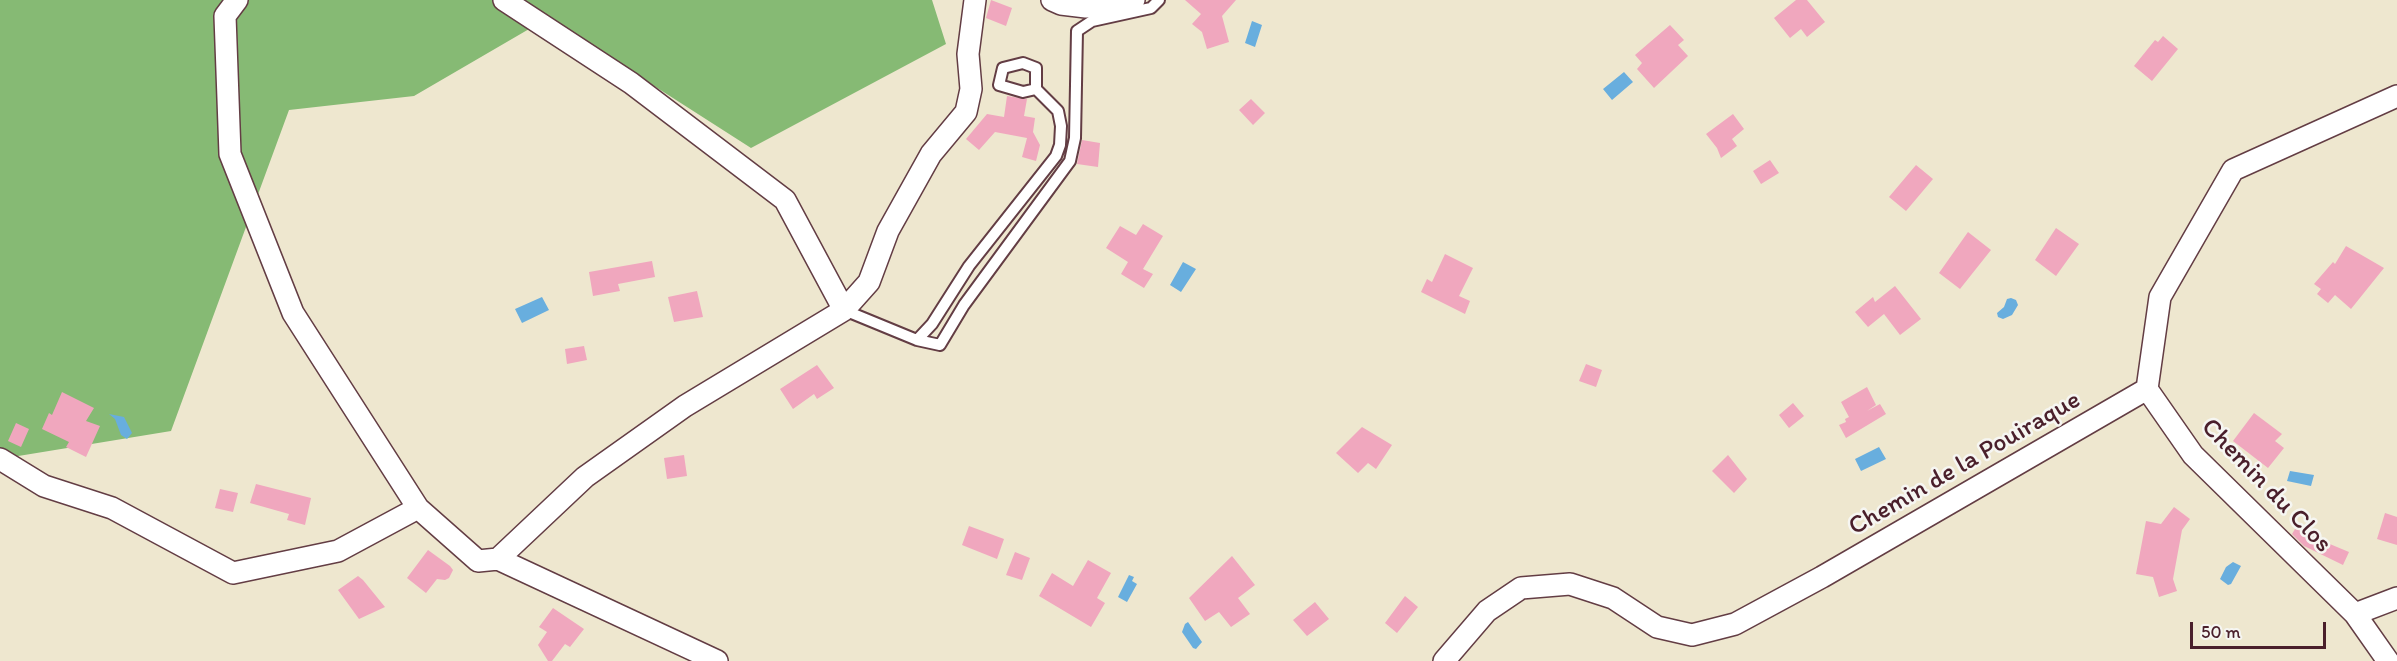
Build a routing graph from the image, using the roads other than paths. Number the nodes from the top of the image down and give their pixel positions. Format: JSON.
{"nodes":[{"id":1,"x":237,"y":0,"type":"edge"},
{"id":2,"x":504,"y":0,"type":"edge"},
{"id":3,"x":975,"y":0,"type":"edge"},
{"id":4,"x":1052,"y":0,"type":"edge"},
{"id":5,"x":1134,"y":0,"type":"edge"},
{"id":6,"x":1159,"y":0,"type":"edge"},
{"id":7,"x":1036,"y":88,"type":"dead end"},
{"id":8,"x":2397,"y":96,"type":"edge"},
{"id":9,"x":844,"y":310,"type":"junction"},
{"id":10,"x":917,"y":340,"type":"junction"},
{"id":11,"x":2147,"y":389,"type":"junction"},
{"id":12,"x":0,"y":459,"type":"edge"},
{"id":13,"x":418,"y":508,"type":"junction"},
{"id":14,"x":498,"y":559,"type":"junction"},
{"id":15,"x":2397,"y":598,"type":"edge"},
{"id":16,"x":2355,"y":614,"type":"junction"},
{"id":17,"x":717,"y":661,"type":"edge"},
{"id":18,"x":1444,"y":661,"type":"edge"},
{"id":19,"x":2388,"y":661,"type":"edge"}],
"edges":[{"from":1,"to":13,"type":"street"},
{"from":2,"to":9,"type":"street"},
{"from":3,"to":9,"type":"street"},
{"from":4,"to":5,"type":"street"},
{"from":6,"to":10,"type":"lane"},
{"from":7,"to":10,"type":"lane"},
{"from":8,"to":11,"type":"street"},
{"from":9,"to":10,"type":"lane"},
{"from":9,"to":14,"type":"street"},
{"from":11,"to":16,"type":"street","name":"Chemin du Clos"},
{"from":11,"to":18,"type":"street","name":"Chemin de la Pouiraque"},
{"from":12,"to":13,"type":"street"},
{"from":13,"to":14,"type":"street"},
{"from":14,"to":17,"type":"street"},
{"from":15,"to":16,"type":"street"},
{"from":16,"to":19,"type":"street","name":"Chemin du Clos"}]}
